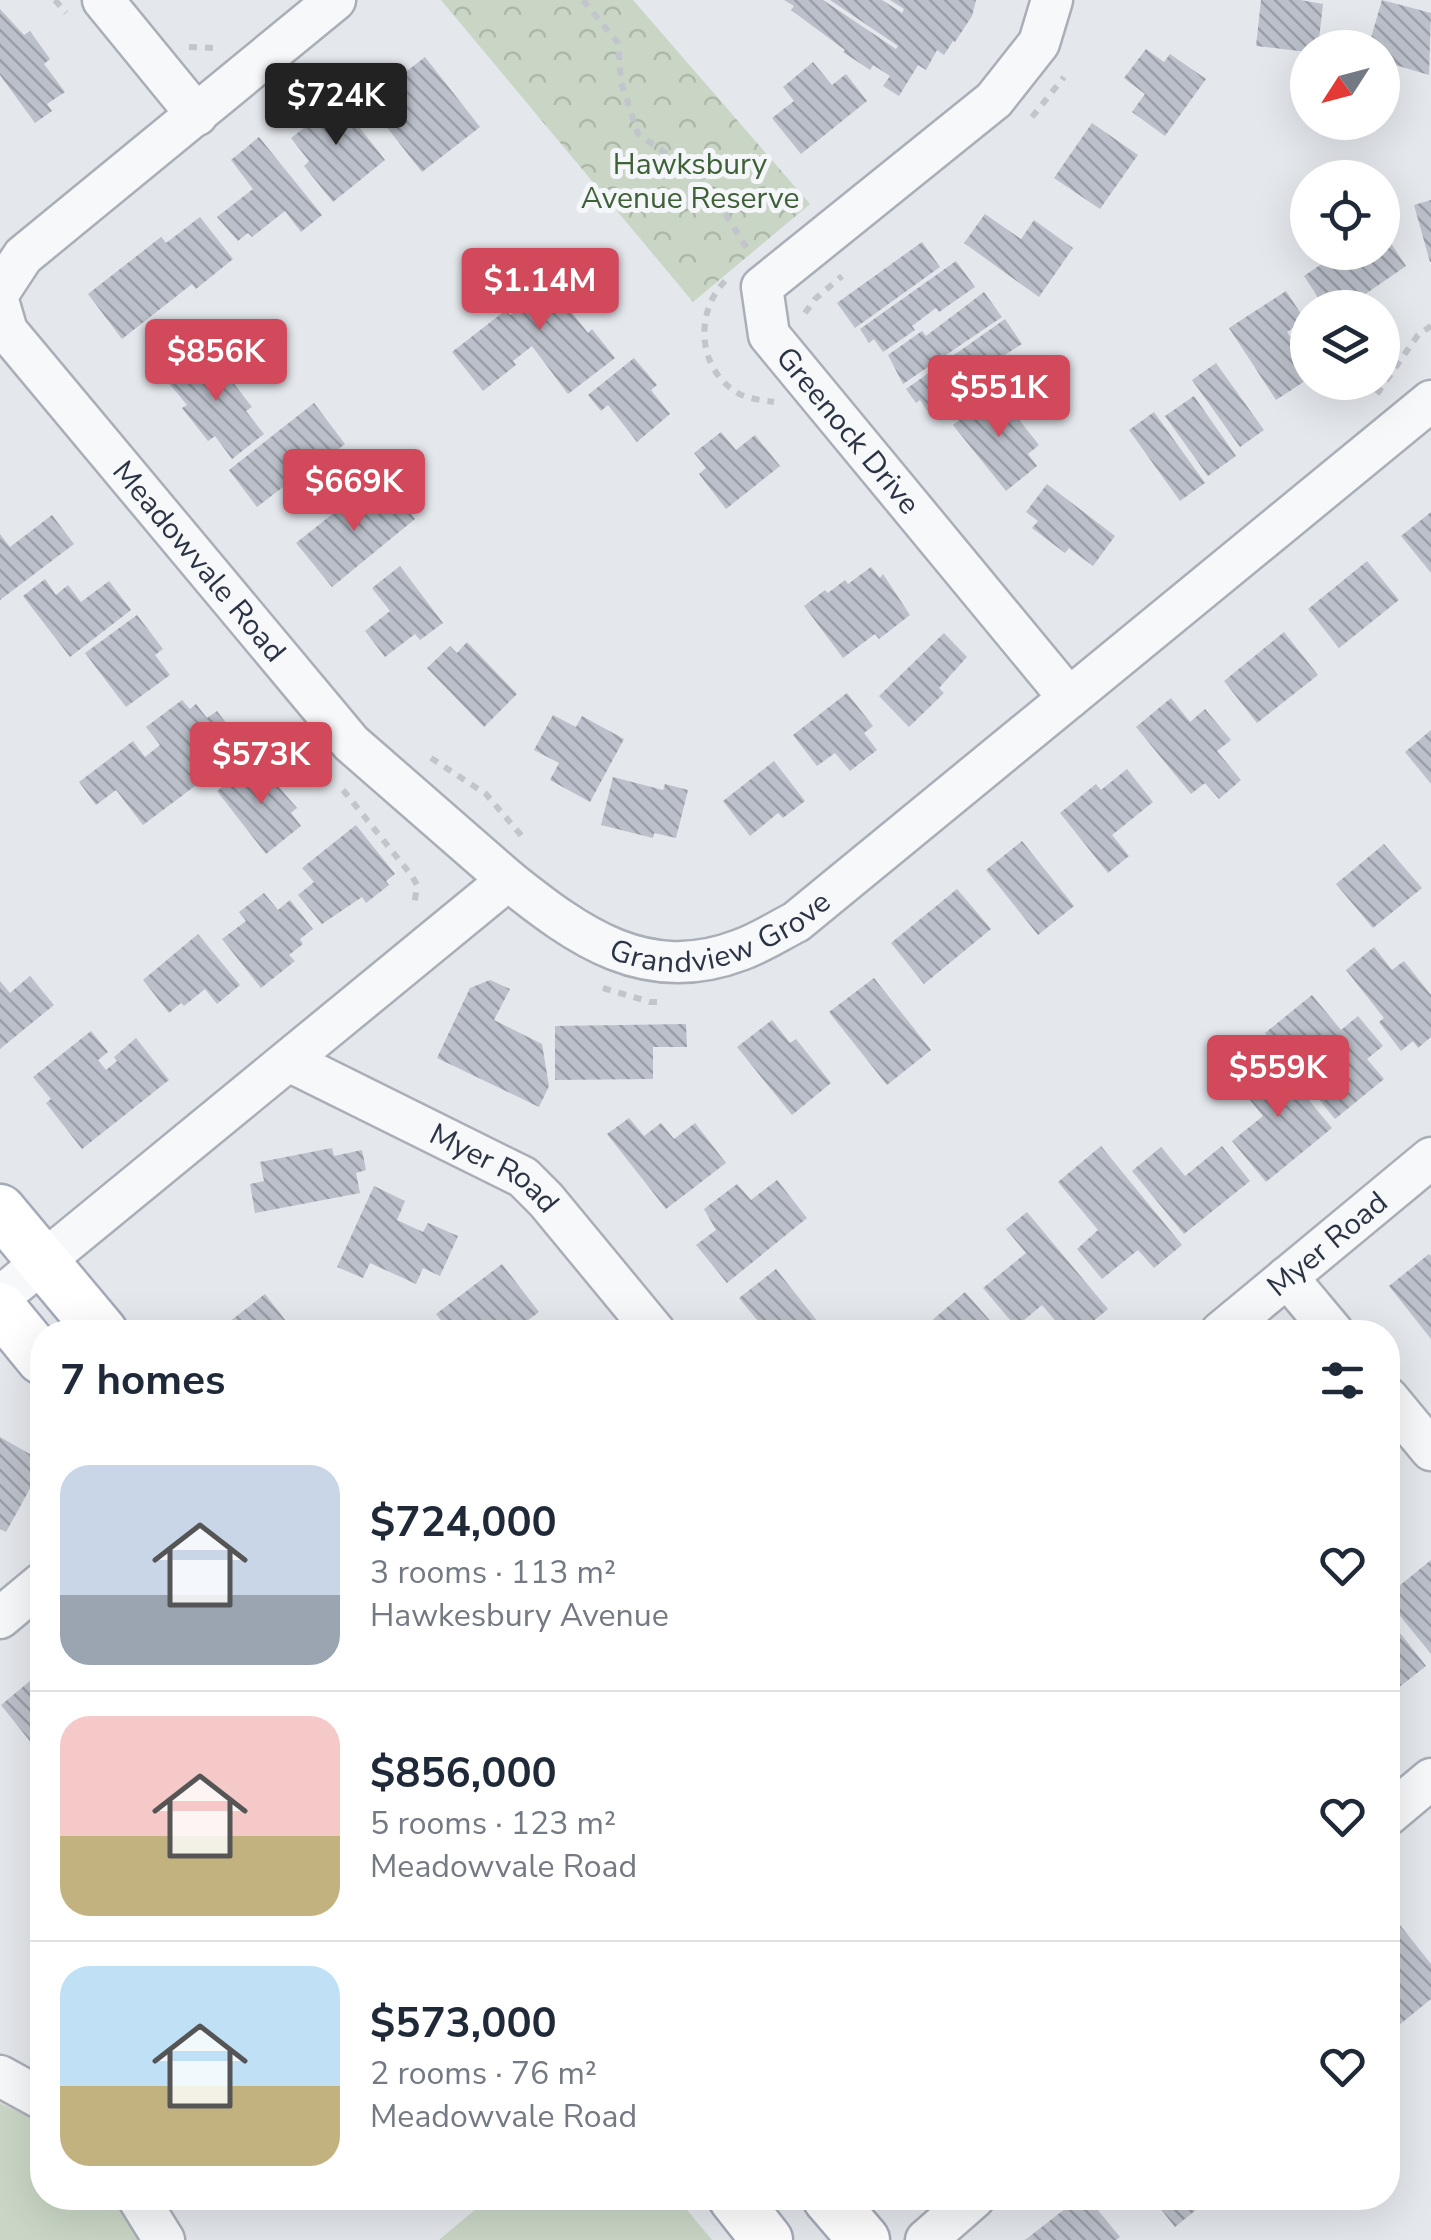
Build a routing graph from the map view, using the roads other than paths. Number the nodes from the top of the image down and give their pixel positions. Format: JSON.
{"nodes":[{"id":1,"x":102,"y":0,"type":"edge"},
{"id":2,"x":335,"y":0,"type":"edge"},
{"id":3,"x":1052,"y":0,"type":"edge"},
{"id":4,"x":197,"y":115,"type":"junction"},
{"id":5,"x":0,"y":291,"type":"edge"},
{"id":6,"x":0,"y":308,"type":"edge"},
{"id":7,"x":1431,"y":402,"type":"edge"},
{"id":8,"x":1069,"y":698,"type":"junction"},
{"id":9,"x":522,"y":868,"type":"junction"},
{"id":10,"x":289,"y":1062,"type":"junction"},
{"id":11,"x":1431,"y":1158,"type":"edge"},
{"id":12,"x":0,"y":1210,"type":"edge"},
{"id":13,"x":44,"y":1262,"type":"junction"},
{"id":14,"x":1287,"y":1278,"type":"junction"},
{"id":15,"x":0,"y":1297,"type":"edge"},
{"id":16,"x":0,"y":1308,"type":"edge"},
{"id":17,"x":92,"y":1320,"type":"edge"},
{"id":18,"x":645,"y":1320,"type":"edge"},
{"id":19,"x":1236,"y":1320,"type":"edge"},
{"id":20,"x":1323,"y":1320,"type":"edge"},
{"id":21,"x":30,"y":1344,"type":"edge"},
{"id":22,"x":1400,"y":1413,"type":"edge"},
{"id":23,"x":1431,"y":1450,"type":"edge"},
{"id":24,"x":30,"y":1594,"type":"edge"},
{"id":25,"x":0,"y":1618,"type":"edge"},
{"id":26,"x":1431,"y":1779,"type":"edge"},
{"id":27,"x":1400,"y":1805,"type":"edge"},
{"id":28,"x":0,"y":2076,"type":"edge"},
{"id":29,"x":30,"y":2092,"type":"edge"},
{"id":30,"x":145,"y":2210,"type":"edge"},
{"id":31,"x":744,"y":2210,"type":"edge"},
{"id":32,"x":838,"y":2210,"type":"edge"},
{"id":33,"x":960,"y":2210,"type":"edge"},
{"id":34,"x":164,"y":2240,"type":"edge"},
{"id":35,"x":768,"y":2240,"type":"edge"},
{"id":36,"x":864,"y":2240,"type":"edge"},
{"id":37,"x":926,"y":2240,"type":"edge"}],
"edges":[{"from":1,"to":4,"type":"street"},
{"from":2,"to":4,"type":"street"},
{"from":3,"to":8,"type":"street","name":"Greenock Drive"},
{"from":4,"to":5,"type":"street"},
{"from":6,"to":9,"type":"street","name":"Meadowvale Road"},
{"from":7,"to":8,"type":"street","name":"Grandview Grove"},
{"from":8,"to":9,"type":"street","name":"Grandview Grove"},
{"from":9,"to":10,"type":"street"},
{"from":10,"to":13,"type":"street"},
{"from":10,"to":18,"type":"street","name":"Myer Road"},
{"from":11,"to":14,"type":"street","name":"Myer Road"},
{"from":12,"to":13,"type":"main road"},
{"from":13,"to":15,"type":"street"},
{"from":13,"to":17,"type":"main road"},
{"from":14,"to":19,"type":"street","name":"Myer Road"},
{"from":14,"to":20,"type":"street"},
{"from":16,"to":21,"type":"main road"},
{"from":22,"to":23,"type":"street"},
{"from":24,"to":25,"type":"street"},
{"from":26,"to":27,"type":"street"},
{"from":28,"to":29,"type":"street"},
{"from":30,"to":34,"type":"street"},
{"from":31,"to":35,"type":"main road"},
{"from":32,"to":36,"type":"main road"},
{"from":33,"to":37,"type":"street"}]}
